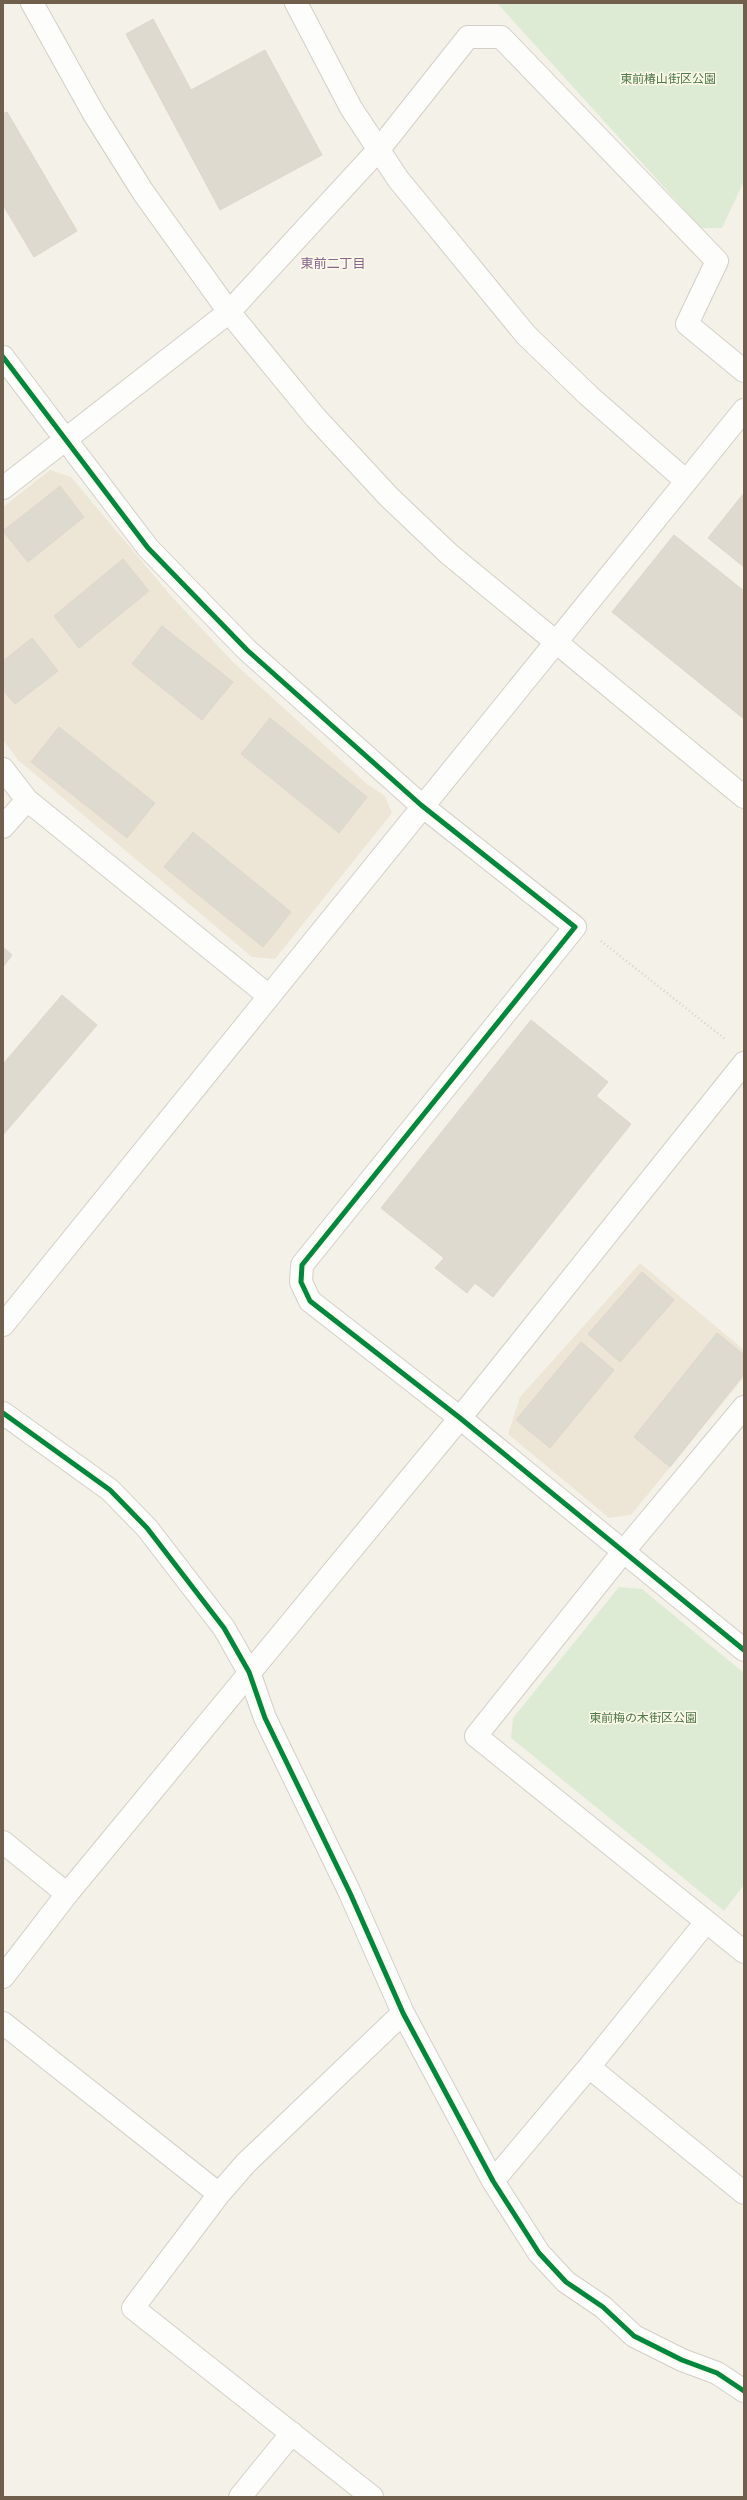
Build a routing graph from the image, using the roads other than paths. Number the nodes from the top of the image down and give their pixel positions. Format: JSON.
{"nodes":[{"id":1,"x":32,"y":3,"type":"edge"},
{"id":2,"x":296,"y":3,"type":"edge"},
{"id":3,"x":380,"y":148,"type":"junction"},
{"id":4,"x":229,"y":312,"type":"junction"},
{"id":5,"x":3,"y":357,"type":"edge"},
{"id":6,"x":744,"y":371,"type":"edge"},
{"id":7,"x":744,"y":410,"type":"edge"},
{"id":8,"x":64,"y":440,"type":"junction"},
{"id":9,"x":685,"y":480,"type":"junction"},
{"id":10,"x":3,"y":488,"type":"edge"},
{"id":11,"x":556,"y":642,"type":"junction"},
{"id":12,"x":3,"y":769,"type":"edge"},
{"id":13,"x":744,"y":797,"type":"edge"},
{"id":14,"x":27,"y":800,"type":"junction"},
{"id":15,"x":421,"y":805,"type":"junction"},
{"id":16,"x":3,"y":827,"type":"edge"},
{"id":17,"x":269,"y":996,"type":"junction"},
{"id":18,"x":744,"y":1063,"type":"edge"},
{"id":19,"x":3,"y":1324,"type":"edge"},
{"id":20,"x":744,"y":1407,"type":"edge"},
{"id":21,"x":3,"y":1413,"type":"edge"},
{"id":22,"x":460,"y":1418,"type":"junction"},
{"id":23,"x":623,"y":1552,"type":"junction"},
{"id":24,"x":744,"y":1650,"type":"edge"},
{"id":25,"x":249,"y":1672,"type":"junction"},
{"id":26,"x":3,"y":1842,"type":"edge"},
{"id":27,"x":67,"y":1894,"type":"junction"},
{"id":28,"x":706,"y":1922,"type":"junction"},
{"id":29,"x":744,"y":1952,"type":"edge"},
{"id":30,"x":3,"y":1977,"type":"edge"},
{"id":31,"x":402,"y":2013,"type":"junction"},
{"id":32,"x":3,"y":2024,"type":"edge"},
{"id":33,"x":589,"y":2067,"type":"junction"},
{"id":34,"x":493,"y":2181,"type":"junction"},
{"id":35,"x":744,"y":2193,"type":"edge"},
{"id":36,"x":219,"y":2194,"type":"junction"},
{"id":37,"x":744,"y":2391,"type":"edge"},
{"id":38,"x":292,"y":2433,"type":"junction"},
{"id":39,"x":240,"y":2497,"type":"edge"},
{"id":40,"x":372,"y":2497,"type":"edge"}],
"edges":[{"from":1,"to":4,"type":"street"},
{"from":2,"to":3,"type":"street"},
{"from":3,"to":4,"type":"street"},
{"from":3,"to":6,"type":"street"},
{"from":3,"to":9,"type":"street"},
{"from":4,"to":8,"type":"street"},
{"from":4,"to":11,"type":"street"},
{"from":5,"to":8,"type":"street"},
{"from":7,"to":9,"type":"street"},
{"from":8,"to":10,"type":"street"},
{"from":8,"to":15,"type":"street"},
{"from":9,"to":11,"type":"street"},
{"from":11,"to":13,"type":"street"},
{"from":11,"to":15,"type":"street"},
{"from":12,"to":14,"type":"street"},
{"from":14,"to":16,"type":"street"},
{"from":14,"to":17,"type":"street"},
{"from":15,"to":17,"type":"street"},
{"from":15,"to":22,"type":"street"},
{"from":17,"to":19,"type":"street"},
{"from":18,"to":22,"type":"street"},
{"from":20,"to":23,"type":"street"},
{"from":21,"to":25,"type":"street"},
{"from":22,"to":23,"type":"street"},
{"from":22,"to":25,"type":"street"},
{"from":23,"to":24,"type":"street"},
{"from":23,"to":28,"type":"street"},
{"from":25,"to":27,"type":"street"},
{"from":25,"to":31,"type":"street"},
{"from":26,"to":27,"type":"street"},
{"from":27,"to":30,"type":"street"},
{"from":28,"to":29,"type":"street"},
{"from":28,"to":33,"type":"street"},
{"from":31,"to":34,"type":"street"},
{"from":31,"to":36,"type":"street"},
{"from":32,"to":36,"type":"street"},
{"from":33,"to":34,"type":"street"},
{"from":33,"to":35,"type":"street"},
{"from":34,"to":37,"type":"street"},
{"from":36,"to":38,"type":"street"},
{"from":38,"to":39,"type":"street"},
{"from":38,"to":40,"type":"street"}]}
